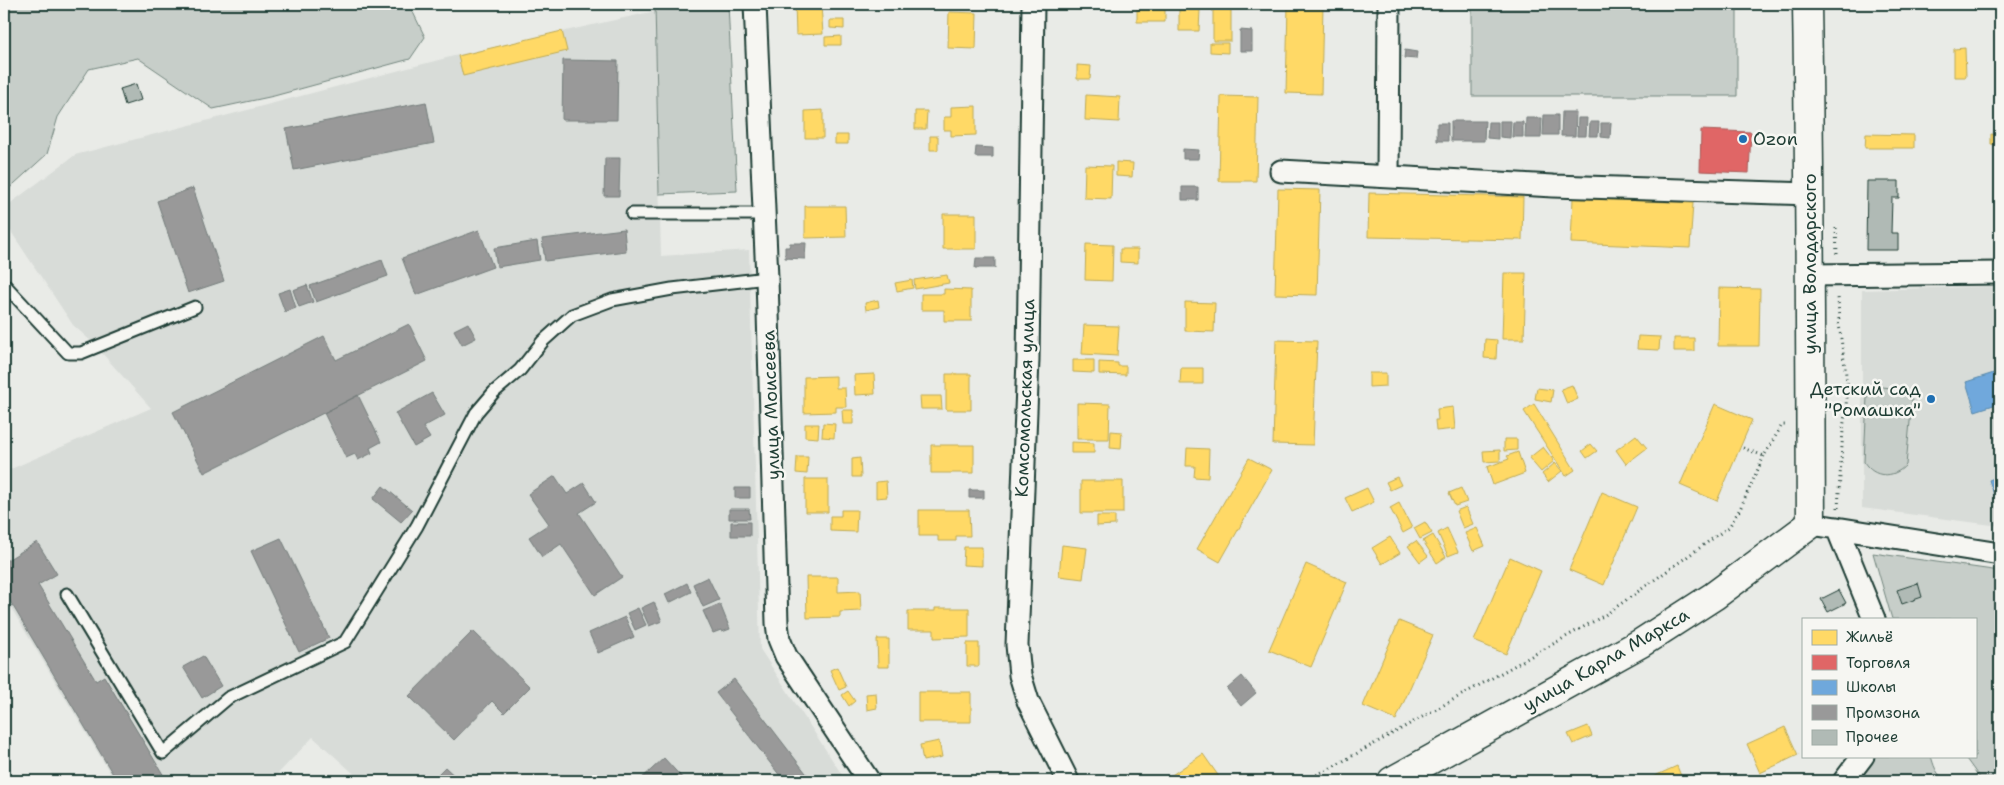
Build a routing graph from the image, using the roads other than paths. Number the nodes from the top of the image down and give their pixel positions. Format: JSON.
{"nodes":[{"id":1,"x":755,"y":4,"type":"edge"},
{"id":2,"x":1032,"y":4,"type":"edge"},
{"id":3,"x":1389,"y":4,"type":"edge"},
{"id":4,"x":1808,"y":4,"type":"edge"},
{"id":5,"x":1281,"y":171,"type":"dead end"},
{"id":6,"x":1388,"y":176,"type":"junction"},
{"id":7,"x":1811,"y":194,"type":"junction"},
{"id":8,"x":632,"y":214,"type":"dead end"},
{"id":9,"x":764,"y":214,"type":"junction"},
{"id":10,"x":2000,"y":273,"type":"edge"},
{"id":11,"x":1809,"y":275,"type":"junction"},
{"id":12,"x":767,"y":278,"type":"junction"},
{"id":13,"x":4,"y":284,"type":"edge"},
{"id":14,"x":195,"y":307,"type":"dead end"},
{"id":15,"x":1824,"y":526,"type":"junction"},
{"id":16,"x":2000,"y":554,"type":"edge"},
{"id":17,"x":67,"y":594,"type":"dead end"},
{"id":18,"x":1873,"y":618,"type":"edge"},
{"id":19,"x":1861,"y":758,"type":"edge"},
{"id":20,"x":869,"y":781,"type":"edge"},
{"id":21,"x":1068,"y":781,"type":"edge"},
{"id":22,"x":1392,"y":781,"type":"edge"},
{"id":23,"x":1844,"y":781,"type":"edge"}],
"edges":[{"from":1,"to":9,"type":"street","name":"улица Моисеева"},
{"from":2,"to":21,"type":"street","name":"Комсомольская улица"},
{"from":3,"to":6,"type":"street"},
{"from":4,"to":7,"type":"street","name":"улица Володарского"},
{"from":5,"to":6,"type":"street"},
{"from":6,"to":7,"type":"street"},
{"from":7,"to":11,"type":"street","name":"улица Володарского"},
{"from":8,"to":9,"type":"lane"},
{"from":9,"to":12,"type":"street","name":"улица Моисеева"},
{"from":10,"to":11,"type":"street"},
{"from":11,"to":15,"type":"street","name":"улица Володарского"},
{"from":12,"to":17,"type":"lane"},
{"from":12,"to":20,"type":"street","name":"улица Моисеева"},
{"from":13,"to":14,"type":"lane"},
{"from":15,"to":16,"type":"street"},
{"from":15,"to":18,"type":"street"},
{"from":15,"to":22,"type":"street","name":"улица Карла Маркса"},
{"from":19,"to":23,"type":"street"}]}
